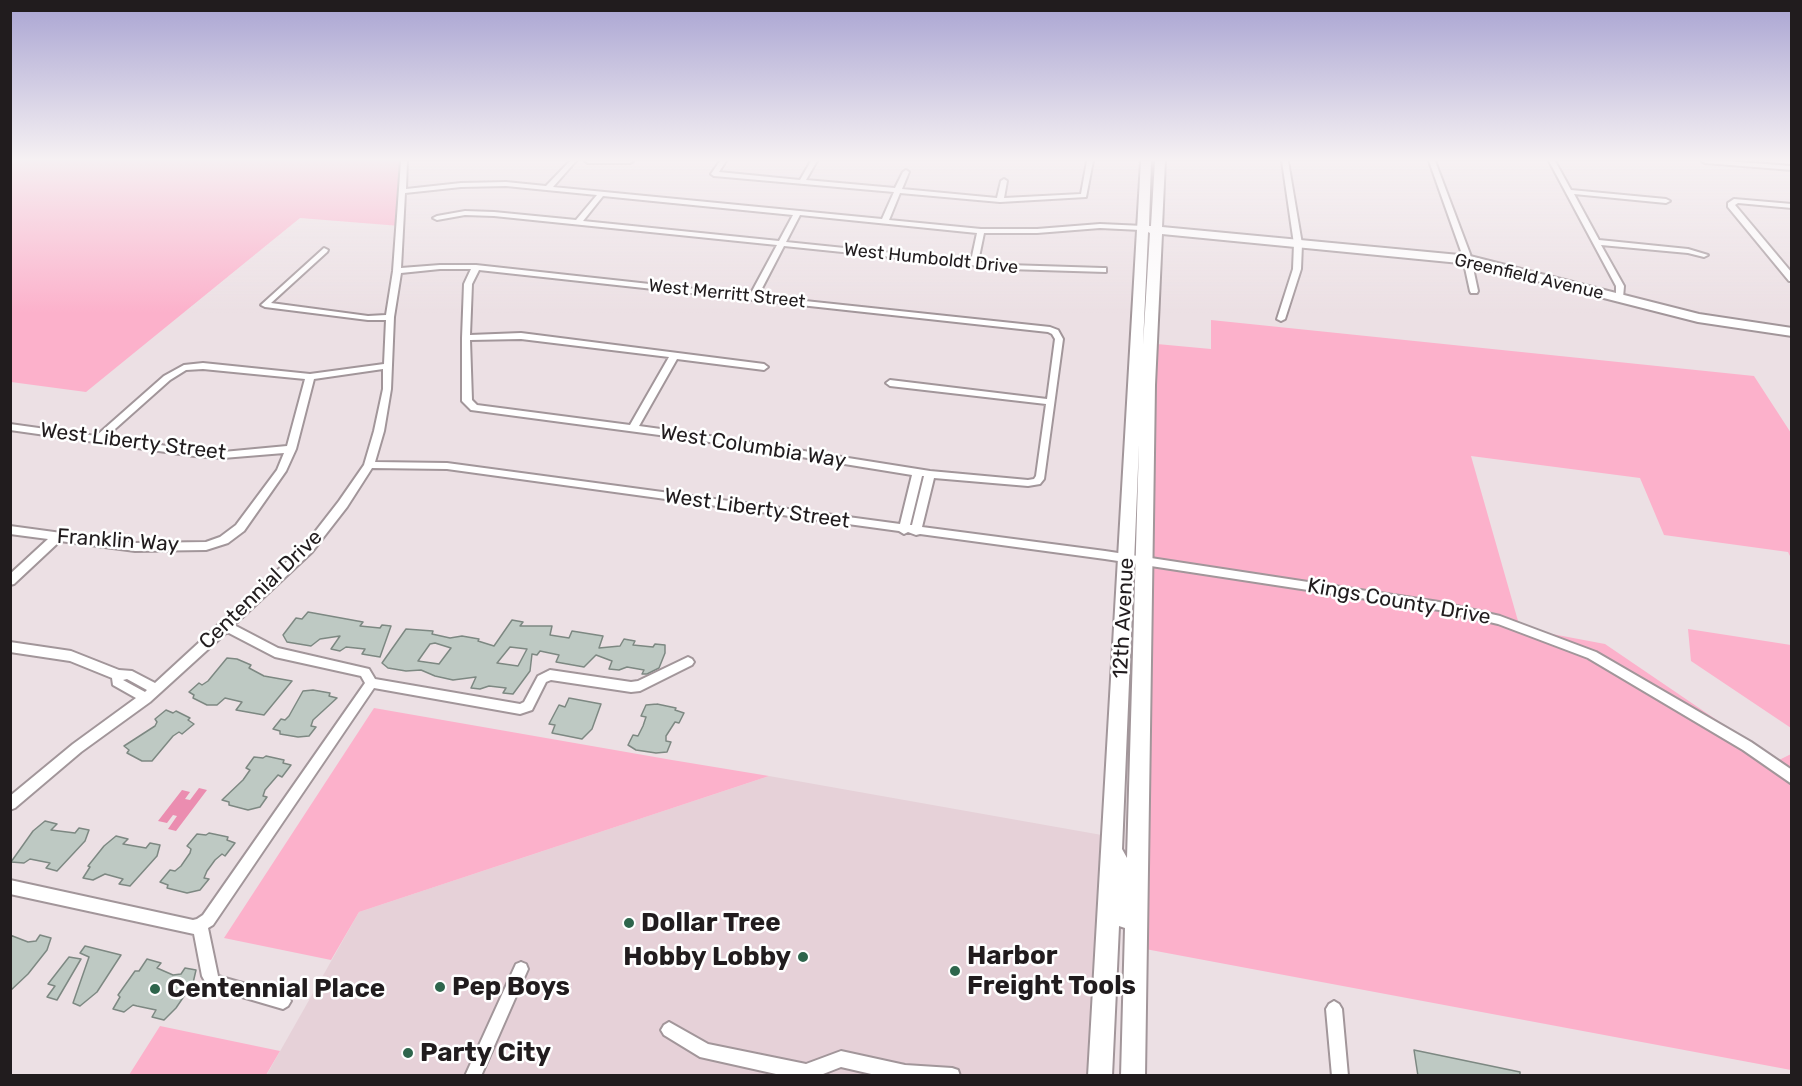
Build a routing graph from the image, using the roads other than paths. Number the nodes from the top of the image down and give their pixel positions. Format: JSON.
{"nodes":[{"id":1,"x":402,"y":212,"type":"edge"},
{"id":2,"x":587,"y":212,"type":"edge"},
{"id":3,"x":795,"y":212,"type":"edge"},
{"id":4,"x":798,"y":212,"type":"junction"},
{"id":5,"x":889,"y":212,"type":"edge"},
{"id":6,"x":1149,"y":212,"type":"edge"},
{"id":7,"x":1153,"y":212,"type":"edge"},
{"id":8,"x":1293,"y":212,"type":"edge"},
{"id":9,"x":1449,"y":212,"type":"edge"},
{"id":10,"x":1581,"y":212,"type":"edge"},
{"id":11,"x":1736,"y":212,"type":"edge"},
{"id":12,"x":437,"y":218,"type":"dead end"},
{"id":13,"x":885,"y":221,"type":"junction"},
{"id":14,"x":578,"y":223,"type":"junction"},
{"id":15,"x":1150,"y":229,"type":"junction"},
{"id":16,"x":981,"y":231,"type":"junction"},
{"id":17,"x":1597,"y":242,"type":"junction"},
{"id":18,"x":781,"y":244,"type":"junction"},
{"id":19,"x":1298,"y":244,"type":"junction"},
{"id":20,"x":324,"y":250,"type":"dead end"},
{"id":21,"x":1704,"y":255,"type":"dead end"},
{"id":22,"x":1466,"y":260,"type":"junction"},
{"id":23,"x":974,"y":264,"type":"junction"},
{"id":24,"x":476,"y":267,"type":"junction"},
{"id":25,"x":1103,"y":270,"type":"dead end"},
{"id":26,"x":397,"y":271,"type":"junction"},
{"id":27,"x":1791,"y":279,"type":"edge"},
{"id":28,"x":1474,"y":291,"type":"dead end"},
{"id":29,"x":753,"y":297,"type":"junction"},
{"id":30,"x":1619,"y":298,"type":"junction"},
{"id":31,"x":390,"y":317,"type":"junction"},
{"id":32,"x":1281,"y":318,"type":"dead end"},
{"id":33,"x":1791,"y":332,"type":"edge"},
{"id":34,"x":466,"y":338,"type":"junction"},
{"id":35,"x":674,"y":356,"type":"junction"},
{"id":36,"x":387,"y":366,"type":"junction"},
{"id":37,"x":764,"y":367,"type":"dead end"},
{"id":38,"x":310,"y":377,"type":"junction"},
{"id":39,"x":890,"y":383,"type":"dead end"},
{"id":40,"x":1050,"y":402,"type":"junction"},
{"id":41,"x":10,"y":427,"type":"edge"},
{"id":42,"x":633,"y":428,"type":"junction"},
{"id":43,"x":98,"y":440,"type":"junction"},
{"id":44,"x":291,"y":449,"type":"junction"},
{"id":45,"x":369,"y":465,"type":"junction"},
{"id":46,"x":918,"y":472,"type":"junction"},
{"id":47,"x":930,"y":474,"type":"junction"},
{"id":48,"x":904,"y":530,"type":"junction"},
{"id":49,"x":10,"y":531,"type":"edge"},
{"id":50,"x":916,"y":531,"type":"junction"},
{"id":51,"x":56,"y":538,"type":"junction"},
{"id":52,"x":1136,"y":559,"type":"junction"},
{"id":53,"x":10,"y":581,"type":"edge"},
{"id":54,"x":226,"y":626,"type":"junction"},
{"id":55,"x":10,"y":647,"type":"edge"},
{"id":56,"x":688,"y":662,"type":"dead end"},
{"id":57,"x":118,"y":675,"type":"junction"},
{"id":58,"x":371,"y":684,"type":"junction"},
{"id":59,"x":156,"y":689,"type":"junction"},
{"id":60,"x":146,"y":698,"type":"junction"},
{"id":61,"x":1791,"y":778,"type":"edge"},
{"id":62,"x":10,"y":804,"type":"edge"},
{"id":63,"x":1113,"y":852,"type":"junction"},
{"id":64,"x":10,"y":887,"type":"edge"},
{"id":65,"x":200,"y":925,"type":"junction"},
{"id":66,"x":1134,"y":962,"type":"junction"},
{"id":67,"x":521,"y":969,"type":"dead end"},
{"id":68,"x":283,"y":1000,"type":"dead end"},
{"id":69,"x":1334,"y":1009,"type":"dead end"},
{"id":70,"x":669,"y":1030,"type":"dead end"},
{"id":71,"x":923,"y":1075,"type":"edge"},
{"id":72,"x":473,"y":1076,"type":"edge"},
{"id":73,"x":952,"y":1076,"type":"edge"},
{"id":74,"x":1100,"y":1076,"type":"edge"},
{"id":75,"x":1133,"y":1076,"type":"edge"},
{"id":76,"x":1340,"y":1076,"type":"edge"}],
"edges":[{"from":1,"to":26,"type":"street","name":"Centennial Drive"},
{"from":2,"to":14,"type":"street"},
{"from":3,"to":4,"type":"street","name":"Greenfield Avenue"},
{"from":4,"to":13,"type":"street","name":"Greenfield Avenue"},
{"from":4,"to":18,"type":"street"},
{"from":5,"to":13,"type":"street"},
{"from":6,"to":15,"type":"main road","name":"12th Avenue"},
{"from":7,"to":15,"type":"main road","name":"12th Avenue"},
{"from":8,"to":19,"type":"street"},
{"from":9,"to":22,"type":"street"},
{"from":10,"to":17,"type":"street"},
{"from":11,"to":27,"type":"street"},
{"from":12,"to":14,"type":"street","name":"West Humboldt Drive"},
{"from":13,"to":16,"type":"street","name":"Greenfield Avenue"},
{"from":14,"to":18,"type":"street","name":"West Humboldt Drive"},
{"from":15,"to":16,"type":"street","name":"Greenfield Avenue"},
{"from":15,"to":19,"type":"main road","name":"Greenfield Avenue"},
{"from":15,"to":52,"type":"main road","name":"12th Avenue"},
{"from":16,"to":23,"type":"street"},
{"from":17,"to":21,"type":"street"},
{"from":17,"to":30,"type":"street"},
{"from":18,"to":23,"type":"street","name":"West Humboldt Drive"},
{"from":18,"to":29,"type":"street"},
{"from":19,"to":22,"type":"main road","name":"Greenfield Avenue"},
{"from":19,"to":32,"type":"street"},
{"from":20,"to":31,"type":"street"},
{"from":22,"to":28,"type":"street"},
{"from":22,"to":30,"type":"main road","name":"Greenfield Avenue"},
{"from":23,"to":25,"type":"street","name":"West Humboldt Drive"},
{"from":24,"to":26,"type":"street","name":"West Merritt Street"},
{"from":24,"to":29,"type":"street","name":"West Merritt Street"},
{"from":24,"to":34,"type":"street"},
{"from":26,"to":31,"type":"street","name":"Centennial Drive"},
{"from":29,"to":40,"type":"street","name":"West Merritt Street"},
{"from":30,"to":33,"type":"main road","name":"Greenfield Avenue"},
{"from":31,"to":36,"type":"street","name":"Centennial Drive"},
{"from":34,"to":35,"type":"street"},
{"from":34,"to":42,"type":"street","name":"West Columbia Way"},
{"from":35,"to":37,"type":"street"},
{"from":35,"to":42,"type":"street"},
{"from":36,"to":38,"type":"street"},
{"from":36,"to":45,"type":"street","name":"Centennial Drive"},
{"from":38,"to":43,"type":"street"},
{"from":38,"to":44,"type":"street"},
{"from":39,"to":40,"type":"street"},
{"from":40,"to":47,"type":"street","name":"West Columbia Way"},
{"from":41,"to":43,"type":"street","name":"West Liberty Street"},
{"from":42,"to":46,"type":"street","name":"West Columbia Way"},
{"from":43,"to":44,"type":"street","name":"West Liberty Street"},
{"from":44,"to":51,"type":"street","name":"Franklin Way"},
{"from":45,"to":48,"type":"street","name":"West Liberty Street"},
{"from":45,"to":54,"type":"street","name":"Centennial Drive"},
{"from":46,"to":47,"type":"street","name":"West Columbia Way"},
{"from":46,"to":48,"type":"street"},
{"from":47,"to":50,"type":"street"},
{"from":48,"to":50,"type":"street","name":"West Liberty Street"},
{"from":49,"to":51,"type":"street","name":"Franklin Way"},
{"from":50,"to":52,"type":"street","name":"West Liberty Street"},
{"from":51,"to":53,"type":"street"},
{"from":52,"to":61,"type":"street","name":"Kings County Drive"},
{"from":52,"to":63,"type":"main road","name":"12th Avenue"},
{"from":52,"to":66,"type":"main road","name":"12th Avenue"},
{"from":54,"to":58,"type":"street"},
{"from":54,"to":59,"type":"street","name":"Centennial Drive"},
{"from":55,"to":57,"type":"street"},
{"from":56,"to":58,"type":"street"},
{"from":57,"to":59,"type":"street"},
{"from":57,"to":60,"type":"street"},
{"from":58,"to":65,"type":"street"},
{"from":59,"to":60,"type":"street","name":"Centennial Drive"},
{"from":60,"to":62,"type":"street","name":"Centennial Drive"},
{"from":63,"to":66,"type":"main road"},
{"from":63,"to":74,"type":"main road","name":"12th Avenue"},
{"from":64,"to":65,"type":"street"},
{"from":65,"to":68,"type":"street"},
{"from":66,"to":75,"type":"main road","name":"12th Avenue"},
{"from":67,"to":72,"type":"street"},
{"from":69,"to":76,"type":"street"},
{"from":70,"to":71,"type":"street"},
{"from":71,"to":73,"type":"street"}]}
